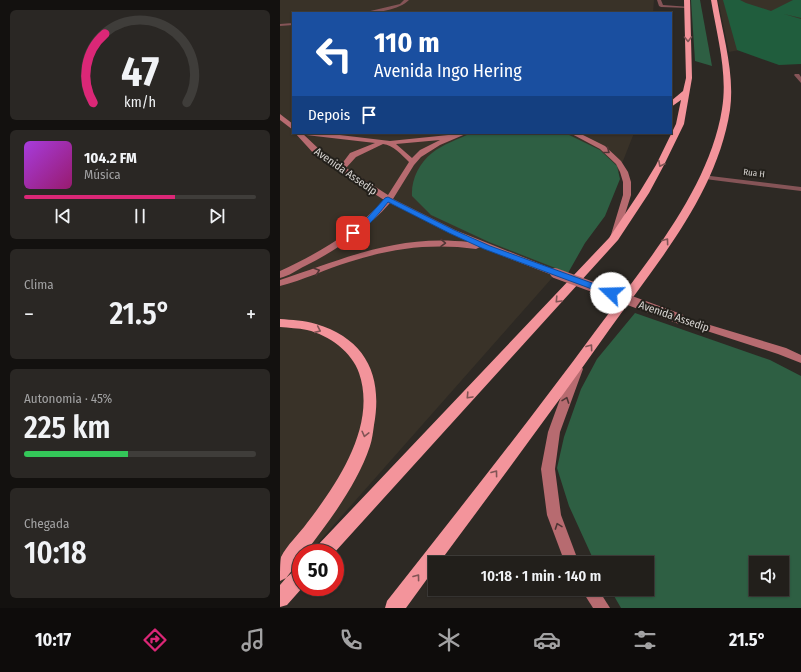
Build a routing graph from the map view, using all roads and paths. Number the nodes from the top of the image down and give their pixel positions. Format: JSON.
{"nodes":[{"id":1,"x":407,"y":0,"type":"edge"},
{"id":2,"x":659,"y":0,"type":"edge"},
{"id":3,"x":714,"y":0,"type":"edge"},
{"id":4,"x":687,"y":4,"type":"edge"},
{"id":5,"x":661,"y":6,"type":"junction"},
{"id":6,"x":369,"y":12,"type":"edge"},
{"id":7,"x":664,"y":12,"type":"edge"},
{"id":8,"x":292,"y":24,"type":"edge"},
{"id":9,"x":280,"y":25,"type":"edge"},
{"id":10,"x":797,"y":75,"type":"dead end"},
{"id":11,"x":801,"y":81,"type":"edge"},
{"id":12,"x":687,"y":91,"type":"junction"},
{"id":13,"x":672,"y":104,"type":"edge"},
{"id":14,"x":280,"y":116,"type":"edge"},
{"id":15,"x":292,"y":127,"type":"edge"},
{"id":16,"x":299,"y":134,"type":"edge"},
{"id":17,"x":314,"y":134,"type":"edge"},
{"id":18,"x":461,"y":134,"type":"edge"},
{"id":19,"x":575,"y":134,"type":"edge"},
{"id":20,"x":382,"y":143,"type":"junction"},
{"id":21,"x":390,"y":143,"type":"junction"},
{"id":22,"x":413,"y":163,"type":"junction"},
{"id":23,"x":341,"y":169,"type":"junction"},
{"id":24,"x":705,"y":177,"type":"junction"},
{"id":25,"x":801,"y":189,"type":"edge"},
{"id":26,"x":388,"y":199,"type":"junction"},
{"id":27,"x":614,"y":240,"type":"junction"},
{"id":28,"x":487,"y":247,"type":"junction"},
{"id":29,"x":280,"y":275,"type":"edge"},
{"id":30,"x":280,"y":283,"type":"edge"},
{"id":31,"x":280,"y":323,"type":"edge"},
{"id":32,"x":801,"y":359,"type":"edge"},
{"id":33,"x":580,"y":361,"type":"junction"},
{"id":34,"x":330,"y":544,"type":"edge"},
{"id":35,"x":569,"y":556,"type":"edge"},
{"id":36,"x":280,"y":572,"type":"edge"},
{"id":37,"x":292,"y":585,"type":"edge"},
{"id":38,"x":594,"y":596,"type":"edge"},
{"id":39,"x":280,"y":598,"type":"edge"},
{"id":40,"x":394,"y":608,"type":"edge"},
{"id":41,"x":602,"y":608,"type":"edge"}],
"edges":[{"from":1,"to":6,"type":"street"},
{"from":2,"to":5,"type":"street"},
{"from":3,"to":24,"type":"highway"},
{"from":4,"to":5,"type":"street"},
{"from":4,"to":12,"type":"highway","one_way":true},
{"from":5,"to":7,"type":"street"},
{"from":8,"to":9,"type":"street"},
{"from":10,"to":11,"type":"street"},
{"from":12,"to":13,"type":"highway"},
{"from":12,"to":27,"type":"highway","one_way":true},
{"from":14,"to":15,"type":"main road"},
{"from":16,"to":23,"type":"main road","name":"Avenida Assedip"},
{"from":17,"to":20,"type":"main road","name":"Avenida Assedip"},
{"from":18,"to":21,"type":"main road","name":"Avenida Assedip"},
{"from":18,"to":22,"type":"main road"},
{"from":19,"to":27,"type":"main road","one_way":true},
{"from":20,"to":21,"type":"main road","name":"Avenida Assedip"},
{"from":20,"to":23,"type":"main road"},
{"from":21,"to":22,"type":"main road"},
{"from":22,"to":26,"type":"main road"},
{"from":23,"to":26,"type":"main road","name":"Avenida Assedip"},
{"from":24,"to":25,"type":"street","name":"Rua H"},
{"from":33,"to":24,"type":"highway","one_way":true},
{"from":26,"to":28,"type":"main road","name":"Avenida Assedip"},
{"from":26,"to":29,"type":"main road"},
{"from":27,"to":34,"type":"highway","one_way":true},
{"from":30,"to":28,"type":"main road","one_way":true},
{"from":28,"to":32,"type":"main road","name":"Avenida Assedip","bridge":true},
{"from":31,"to":36,"type":"highway","one_way":true},
{"from":35,"to":33,"type":"main road","one_way":true},
{"from":40,"to":33,"type":"highway","one_way":true},
{"from":37,"to":39,"type":"highway"},
{"from":38,"to":41,"type":"main road"}]}
